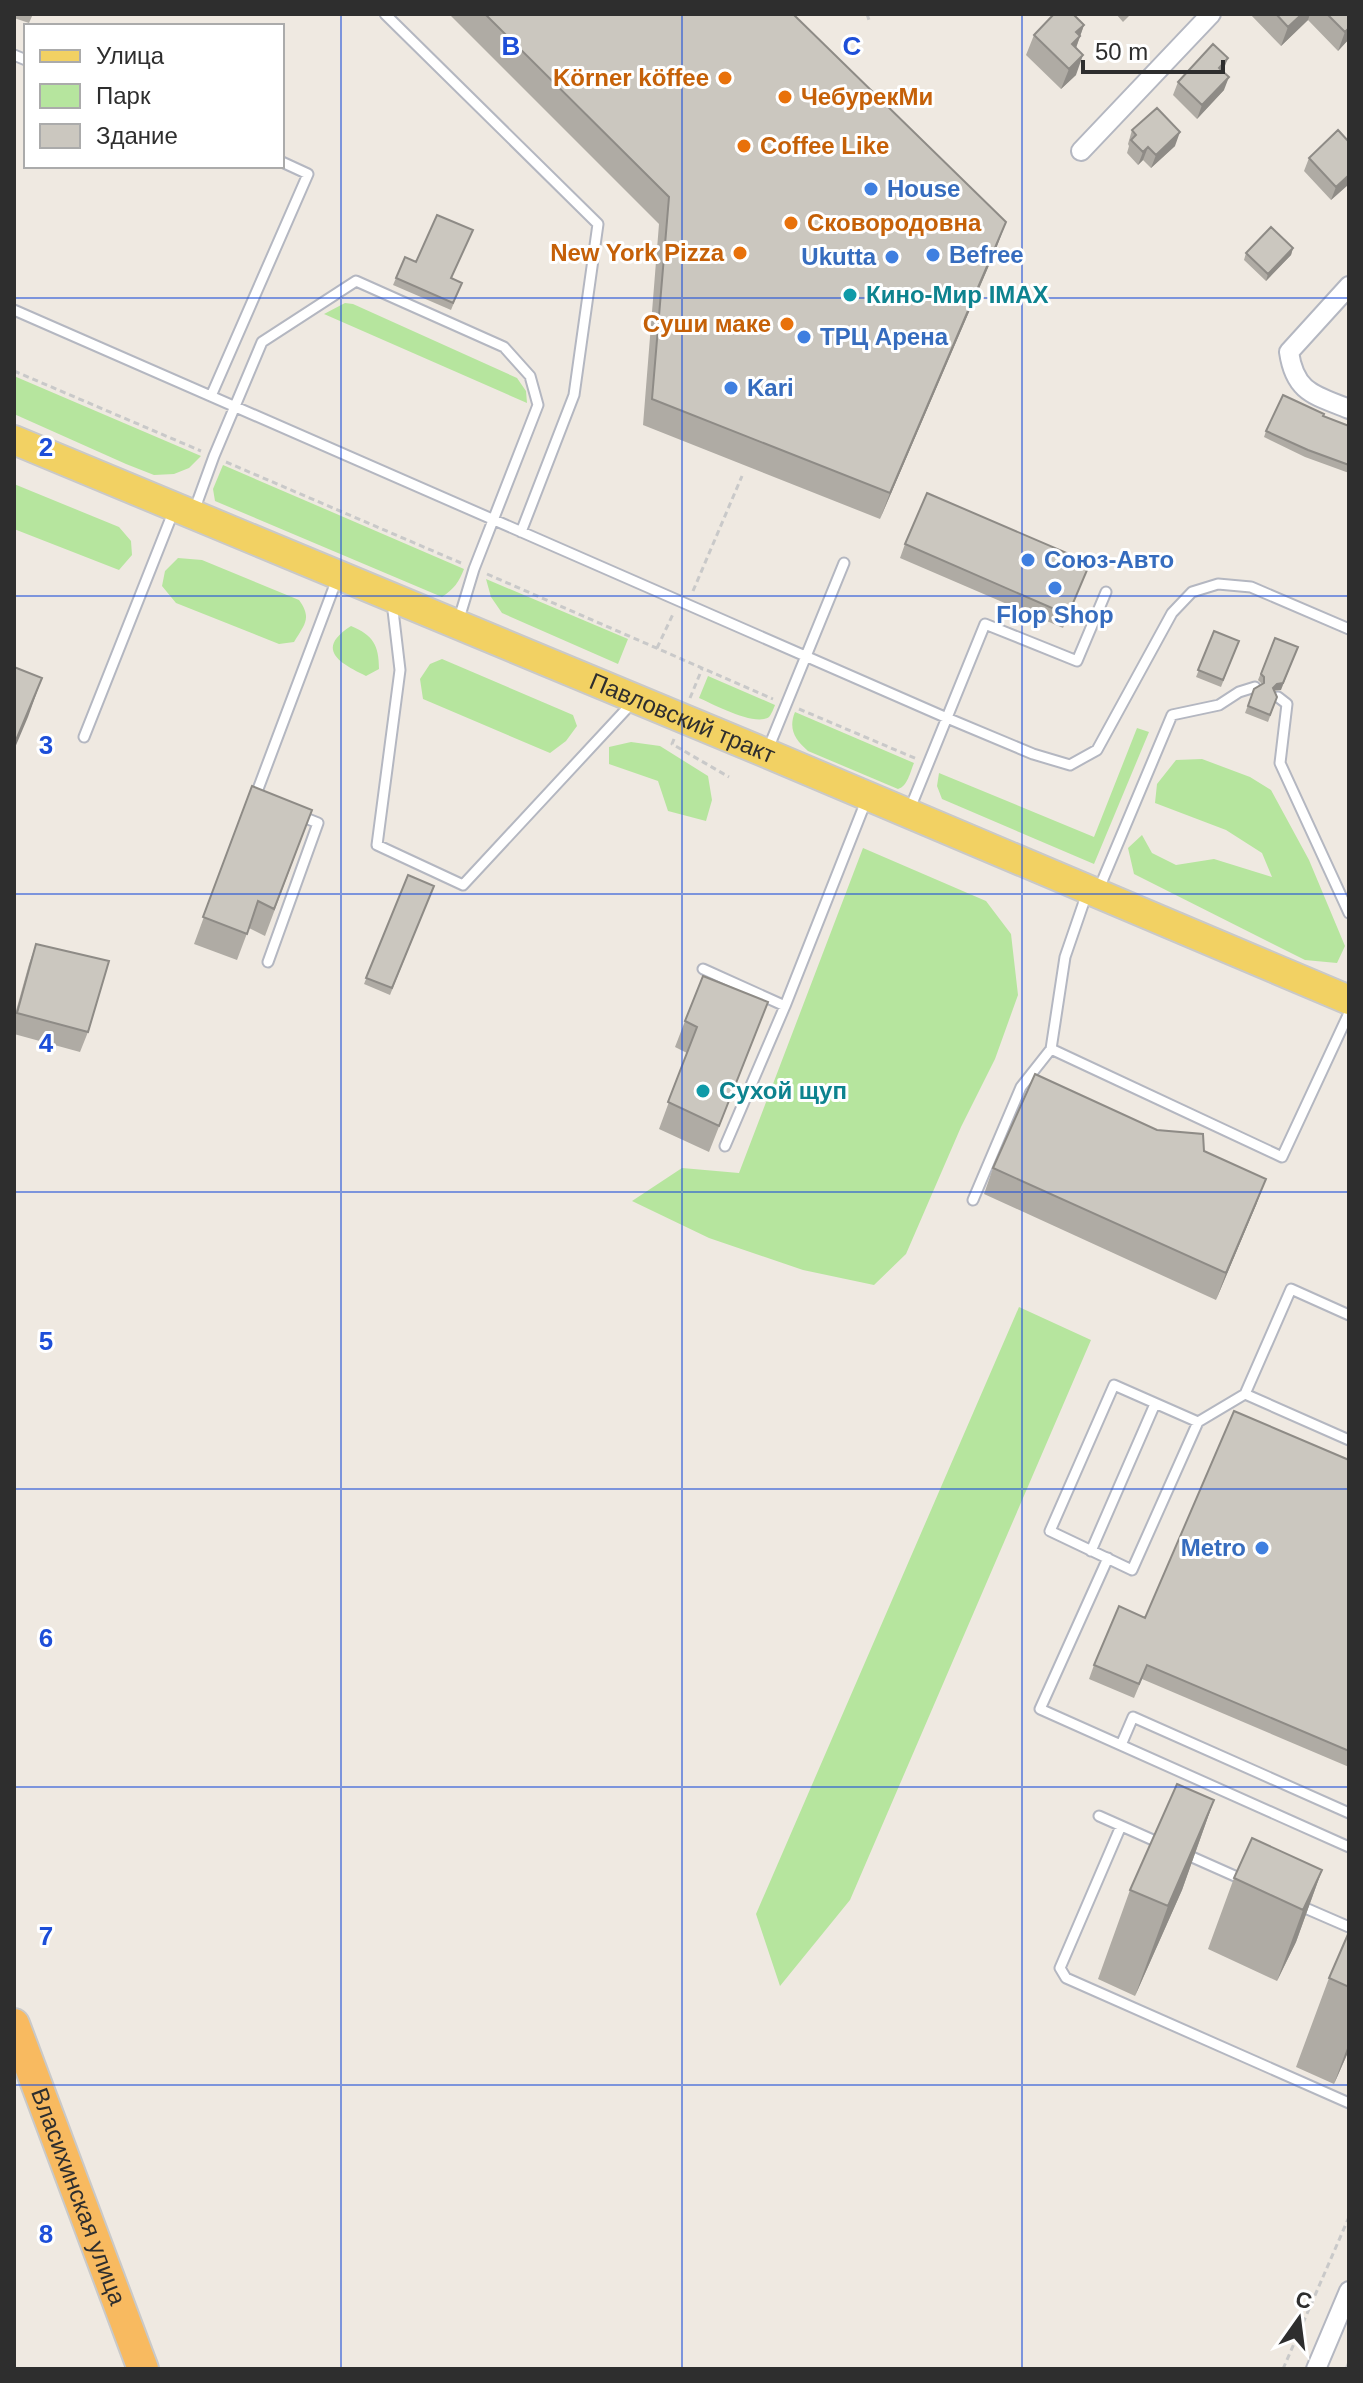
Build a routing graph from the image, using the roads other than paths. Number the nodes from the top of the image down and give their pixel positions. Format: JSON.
{"nodes":[{"id":1,"x":385,"y":14,"type":"edge"},
{"id":2,"x":1211,"y":14,"type":"edge"},
{"id":3,"x":1081,"y":151,"type":"dead end"},
{"id":4,"x":284,"y":163,"type":"edge"},
{"id":5,"x":1349,"y":286,"type":"edge"},
{"id":6,"x":14,"y":310,"type":"edge"},
{"id":7,"x":211,"y":396,"type":"junction"},
{"id":8,"x":235,"y":407,"type":"junction"},
{"id":9,"x":1349,"y":409,"type":"edge"},
{"id":10,"x":14,"y":440,"type":"edge"},
{"id":11,"x":184,"y":511,"type":"junction"},
{"id":12,"x":494,"y":520,"type":"junction"},
{"id":13,"x":521,"y":532,"type":"junction"},
{"id":14,"x":844,"y":563,"type":"dead end"},
{"id":15,"x":338,"y":576,"type":"junction"},
{"id":16,"x":1106,"y":592,"type":"dead end"},
{"id":17,"x":392,"y":598,"type":"junction"},
{"id":18,"x":457,"y":626,"type":"junction"},
{"id":19,"x":1349,"y":629,"type":"edge"},
{"id":20,"x":805,"y":656,"type":"junction"},
{"id":21,"x":1255,"y":687,"type":"edge"},
{"id":22,"x":1278,"y":697,"type":"edge"},
{"id":23,"x":634,"y":700,"type":"junction"},
{"id":24,"x":947,"y":718,"type":"junction"},
{"id":25,"x":84,"y":737,"type":"dead end"},
{"id":26,"x":766,"y":753,"type":"junction"},
{"id":27,"x":867,"y":797,"type":"junction"},
{"id":28,"x":267,"y":803,"type":"edge"},
{"id":29,"x":293,"y":813,"type":"edge"},
{"id":30,"x":907,"y":814,"type":"junction"},
{"id":31,"x":1092,"y":892,"type":"junction"},
{"id":32,"x":1349,"y":913,"type":"edge"},
{"id":33,"x":268,"y":962,"type":"dead end"},
{"id":34,"x":703,"y":969,"type":"dead end"},
{"id":35,"x":1349,"y":1000,"type":"edge"},
{"id":36,"x":785,"y":1006,"type":"junction"},
{"id":37,"x":1349,"y":1013,"type":"edge"},
{"id":38,"x":1051,"y":1049,"type":"junction"},
{"id":39,"x":725,"y":1146,"type":"dead end"},
{"id":40,"x":973,"y":1200,"type":"dead end"},
{"id":41,"x":1349,"y":1315,"type":"edge"},
{"id":42,"x":1245,"y":1394,"type":"junction"},
{"id":43,"x":1155,"y":1404,"type":"junction"},
{"id":44,"x":1198,"y":1422,"type":"junction"},
{"id":45,"x":1349,"y":1440,"type":"edge"},
{"id":46,"x":1091,"y":1551,"type":"junction"},
{"id":47,"x":1108,"y":1558,"type":"junction"},
{"id":48,"x":1121,"y":1745,"type":"junction"},
{"id":49,"x":1349,"y":1813,"type":"edge"},
{"id":50,"x":1099,"y":1816,"type":"dead end"},
{"id":51,"x":1121,"y":1826,"type":"junction"},
{"id":52,"x":1349,"y":1847,"type":"edge"},
{"id":53,"x":1249,"y":1883,"type":"edge"},
{"id":54,"x":1292,"y":1902,"type":"edge"},
{"id":55,"x":1349,"y":1927,"type":"edge"},
{"id":56,"x":14,"y":2024,"type":"edge"},
{"id":57,"x":1349,"y":2103,"type":"edge"},
{"id":58,"x":1349,"y":2291,"type":"edge"},
{"id":59,"x":143,"y":2369,"type":"edge"},
{"id":60,"x":1316,"y":2369,"type":"edge"}],
"edges":[{"from":1,"to":13,"type":"lane"},
{"from":2,"to":3,"type":"street"},
{"from":4,"to":7,"type":"lane"},
{"from":5,"to":9,"type":"street"},
{"from":6,"to":7,"type":"lane"},
{"from":7,"to":8,"type":"lane"},
{"from":8,"to":11,"type":"lane"},
{"from":8,"to":12,"type":"lane"},
{"from":8,"to":12,"type":"lane"},
{"from":10,"to":11,"type":"main road","name":"Павловский тракт"},
{"from":11,"to":15,"type":"main road","name":"Павловский тракт"},
{"from":11,"to":25,"type":"lane"},
{"from":12,"to":13,"type":"lane"},
{"from":12,"to":18,"type":"lane"},
{"from":13,"to":20,"type":"lane"},
{"from":14,"to":20,"type":"lane"},
{"from":15,"to":17,"type":"main road","name":"Павловский тракт"},
{"from":15,"to":28,"type":"lane"},
{"from":16,"to":24,"type":"lane"},
{"from":17,"to":18,"type":"main road","name":"Павловский тракт"},
{"from":17,"to":23,"type":"lane"},
{"from":18,"to":23,"type":"main road","name":"Павловский тракт"},
{"from":19,"to":24,"type":"lane"},
{"from":20,"to":24,"type":"lane"},
{"from":20,"to":26,"type":"lane"},
{"from":21,"to":31,"type":"lane"},
{"from":22,"to":32,"type":"lane"},
{"from":23,"to":26,"type":"main road","name":"Павловский тракт"},
{"from":24,"to":30,"type":"lane"},
{"from":26,"to":27,"type":"main road","name":"Павловский тракт"},
{"from":27,"to":30,"type":"main road","name":"Павловский тракт"},
{"from":27,"to":36,"type":"lane"},
{"from":29,"to":33,"type":"lane"},
{"from":30,"to":31,"type":"main road","name":"Павловский тракт"},
{"from":31,"to":35,"type":"main road","name":"Павловский тракт"},
{"from":31,"to":38,"type":"lane"},
{"from":34,"to":36,"type":"lane"},
{"from":36,"to":39,"type":"lane"},
{"from":37,"to":38,"type":"lane"},
{"from":38,"to":40,"type":"lane"},
{"from":41,"to":42,"type":"lane"},
{"from":42,"to":44,"type":"lane"},
{"from":42,"to":45,"type":"lane"},
{"from":43,"to":44,"type":"lane"},
{"from":43,"to":46,"type":"lane"},
{"from":43,"to":46,"type":"lane"},
{"from":44,"to":47,"type":"lane"},
{"from":46,"to":47,"type":"lane"},
{"from":47,"to":48,"type":"lane"},
{"from":48,"to":49,"type":"lane"},
{"from":48,"to":52,"type":"lane"},
{"from":50,"to":51,"type":"lane"},
{"from":51,"to":53,"type":"lane"},
{"from":51,"to":57,"type":"lane"},
{"from":54,"to":55,"type":"lane"},
{"from":56,"to":59,"type":"highway","name":"Власихинская улица"},
{"from":58,"to":60,"type":"street"}]}
